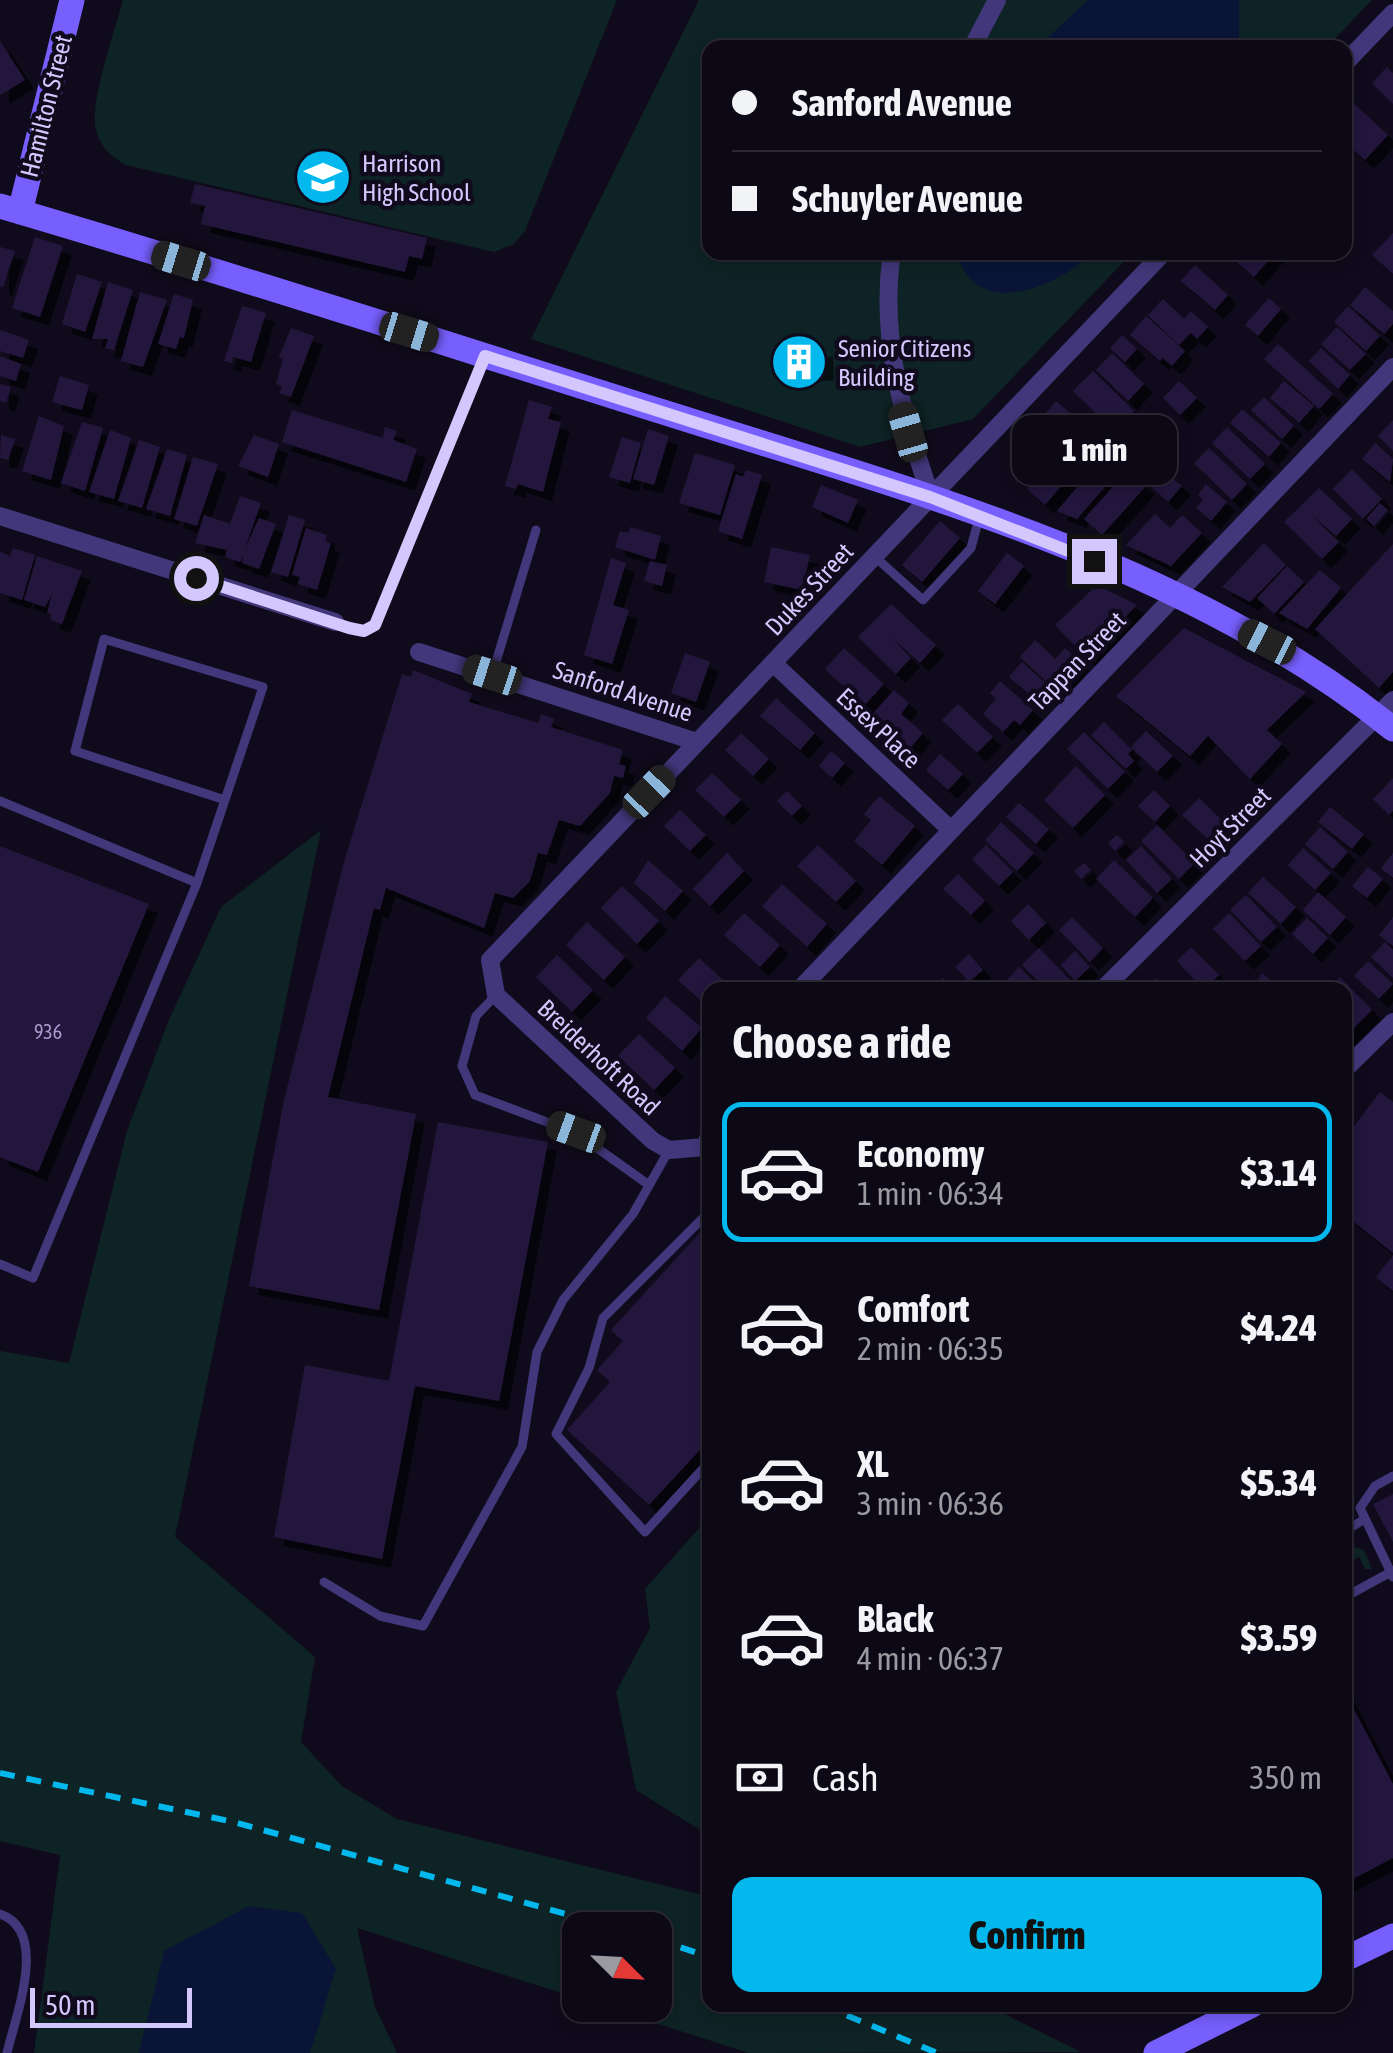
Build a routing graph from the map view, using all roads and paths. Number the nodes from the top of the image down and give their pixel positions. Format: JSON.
{"nodes":[{"id":1,"x":72,"y":0,"type":"edge"},
{"id":2,"x":996,"y":0,"type":"edge"},
{"id":3,"x":1393,"y":13,"type":"edge"},
{"id":4,"x":976,"y":40,"type":"edge"},
{"id":5,"x":1352,"y":56,"type":"edge"},
{"id":6,"x":10,"y":208,"type":"edge"},
{"id":7,"x":892,"y":260,"type":"edge"},
{"id":8,"x":1156,"y":260,"type":"edge"},
{"id":9,"x":485,"y":356,"type":"junction"},
{"id":10,"x":1393,"y":367,"type":"edge"},
{"id":11,"x":930,"y":497,"type":"junction"},
{"id":12,"x":980,"y":514,"type":"junction"},
{"id":13,"x":0,"y":516,"type":"edge"},
{"id":14,"x":536,"y":530,"type":"dead end"},
{"id":15,"x":874,"y":556,"type":"junction"},
{"id":16,"x":1174,"y":596,"type":"junction"},
{"id":17,"x":335,"y":622,"type":"joint"},
{"id":18,"x":419,"y":652,"type":"dead end"},
{"id":19,"x":773,"y":663,"type":"junction"},
{"id":20,"x":492,"y":675,"type":"junction"},
{"id":21,"x":1388,"y":715,"type":"edge"},
{"id":22,"x":697,"y":742,"type":"junction"},
{"id":23,"x":224,"y":800,"type":"junction"},
{"id":24,"x":0,"y":801,"type":"edge"},
{"id":25,"x":951,"y":830,"type":"junction"},
{"id":26,"x":196,"y":882,"type":"junction"},
{"id":27,"x":806,"y":982,"type":"edge"},
{"id":28,"x":1110,"y":982,"type":"edge"},
{"id":29,"x":496,"y":996,"type":"junction"},
{"id":30,"x":1391,"y":1028,"type":"edge"},
{"id":31,"x":1352,"y":1062,"type":"edge"},
{"id":32,"x":702,"y":1144,"type":"edge"},
{"id":33,"x":669,"y":1150,"type":"junction"},
{"id":34,"x":649,"y":1185,"type":"junction"},
{"id":35,"x":702,"y":1219,"type":"edge"},
{"id":36,"x":0,"y":1264,"type":"edge"},
{"id":37,"x":702,"y":1470,"type":"edge"},
{"id":38,"x":1393,"y":1476,"type":"edge"},
{"id":39,"x":1363,"y":1520,"type":"junction"},
{"id":40,"x":1352,"y":1527,"type":"edge"},
{"id":41,"x":1392,"y":1575,"type":"edge"},
{"id":42,"x":324,"y":1582,"type":"dead end"},
{"id":43,"x":1352,"y":1594,"type":"edge"},
{"id":44,"x":0,"y":1914,"type":"edge"},
{"id":45,"x":1393,"y":1936,"type":"edge"},
{"id":46,"x":1352,"y":1956,"type":"edge"},
{"id":47,"x":1238,"y":2012,"type":"edge"},
{"id":48,"x":7,"y":2053,"type":"edge"},
{"id":49,"x":1156,"y":2053,"type":"edge"}],
"edges":[{"from":1,"to":6,"type":"main road","name":"Hamilton Street"},
{"from":2,"to":4,"type":"street"},
{"from":3,"to":5,"type":"street"},
{"from":6,"to":9,"type":"main road"},
{"from":7,"to":11,"type":"street"},
{"from":8,"to":11,"type":"street","name":"Dukes Street"},
{"from":9,"to":11,"type":"main road"},
{"from":9,"to":17,"type":"lane"},
{"from":10,"to":16,"type":"street","name":"Tappan Street"},
{"from":11,"to":12,"type":"main road"},
{"from":11,"to":15,"type":"street","name":"Dukes Street"},
{"from":12,"to":15,"type":"lane"},
{"from":12,"to":16,"type":"main road"},
{"from":13,"to":17,"type":"street"},
{"from":14,"to":20,"type":"lane"},
{"from":15,"to":19,"type":"street","name":"Dukes Street"},
{"from":16,"to":21,"type":"main road"},
{"from":16,"to":25,"type":"street","name":"Tappan Street"},
{"from":18,"to":20,"type":"street","name":"Sanford Avenue"},
{"from":19,"to":22,"type":"street","name":"Dukes Street"},
{"from":19,"to":25,"type":"street","name":"Essex Place"},
{"from":20,"to":22,"type":"street","name":"Sanford Avenue"},
{"from":21,"to":28,"type":"street","name":"Hoyt Street"},
{"from":22,"to":29,"type":"street","name":"Dukes Street"},
{"from":23,"to":23,"type":"lane"},
{"from":23,"to":26,"type":"lane"},
{"from":24,"to":26,"type":"lane"},
{"from":25,"to":27,"type":"street","name":"Tappan Street"},
{"from":26,"to":36,"type":"lane"},
{"from":29,"to":33,"type":"street","name":"Breiderhoft Road"},
{"from":29,"to":34,"type":"lane"},
{"from":30,"to":31,"type":"street"},
{"from":32,"to":33,"type":"street","name":"Breiderhoft Road"},
{"from":33,"to":34,"type":"lane"},
{"from":34,"to":42,"type":"lane"},
{"from":35,"to":37,"type":"lane"},
{"from":38,"to":39,"type":"lane"},
{"from":39,"to":40,"type":"lane"},
{"from":39,"to":41,"type":"lane"},
{"from":41,"to":43,"type":"lane"},
{"from":44,"to":48,"type":"lane"},
{"from":45,"to":46,"type":"main road"},
{"from":47,"to":49,"type":"main road"}]}
